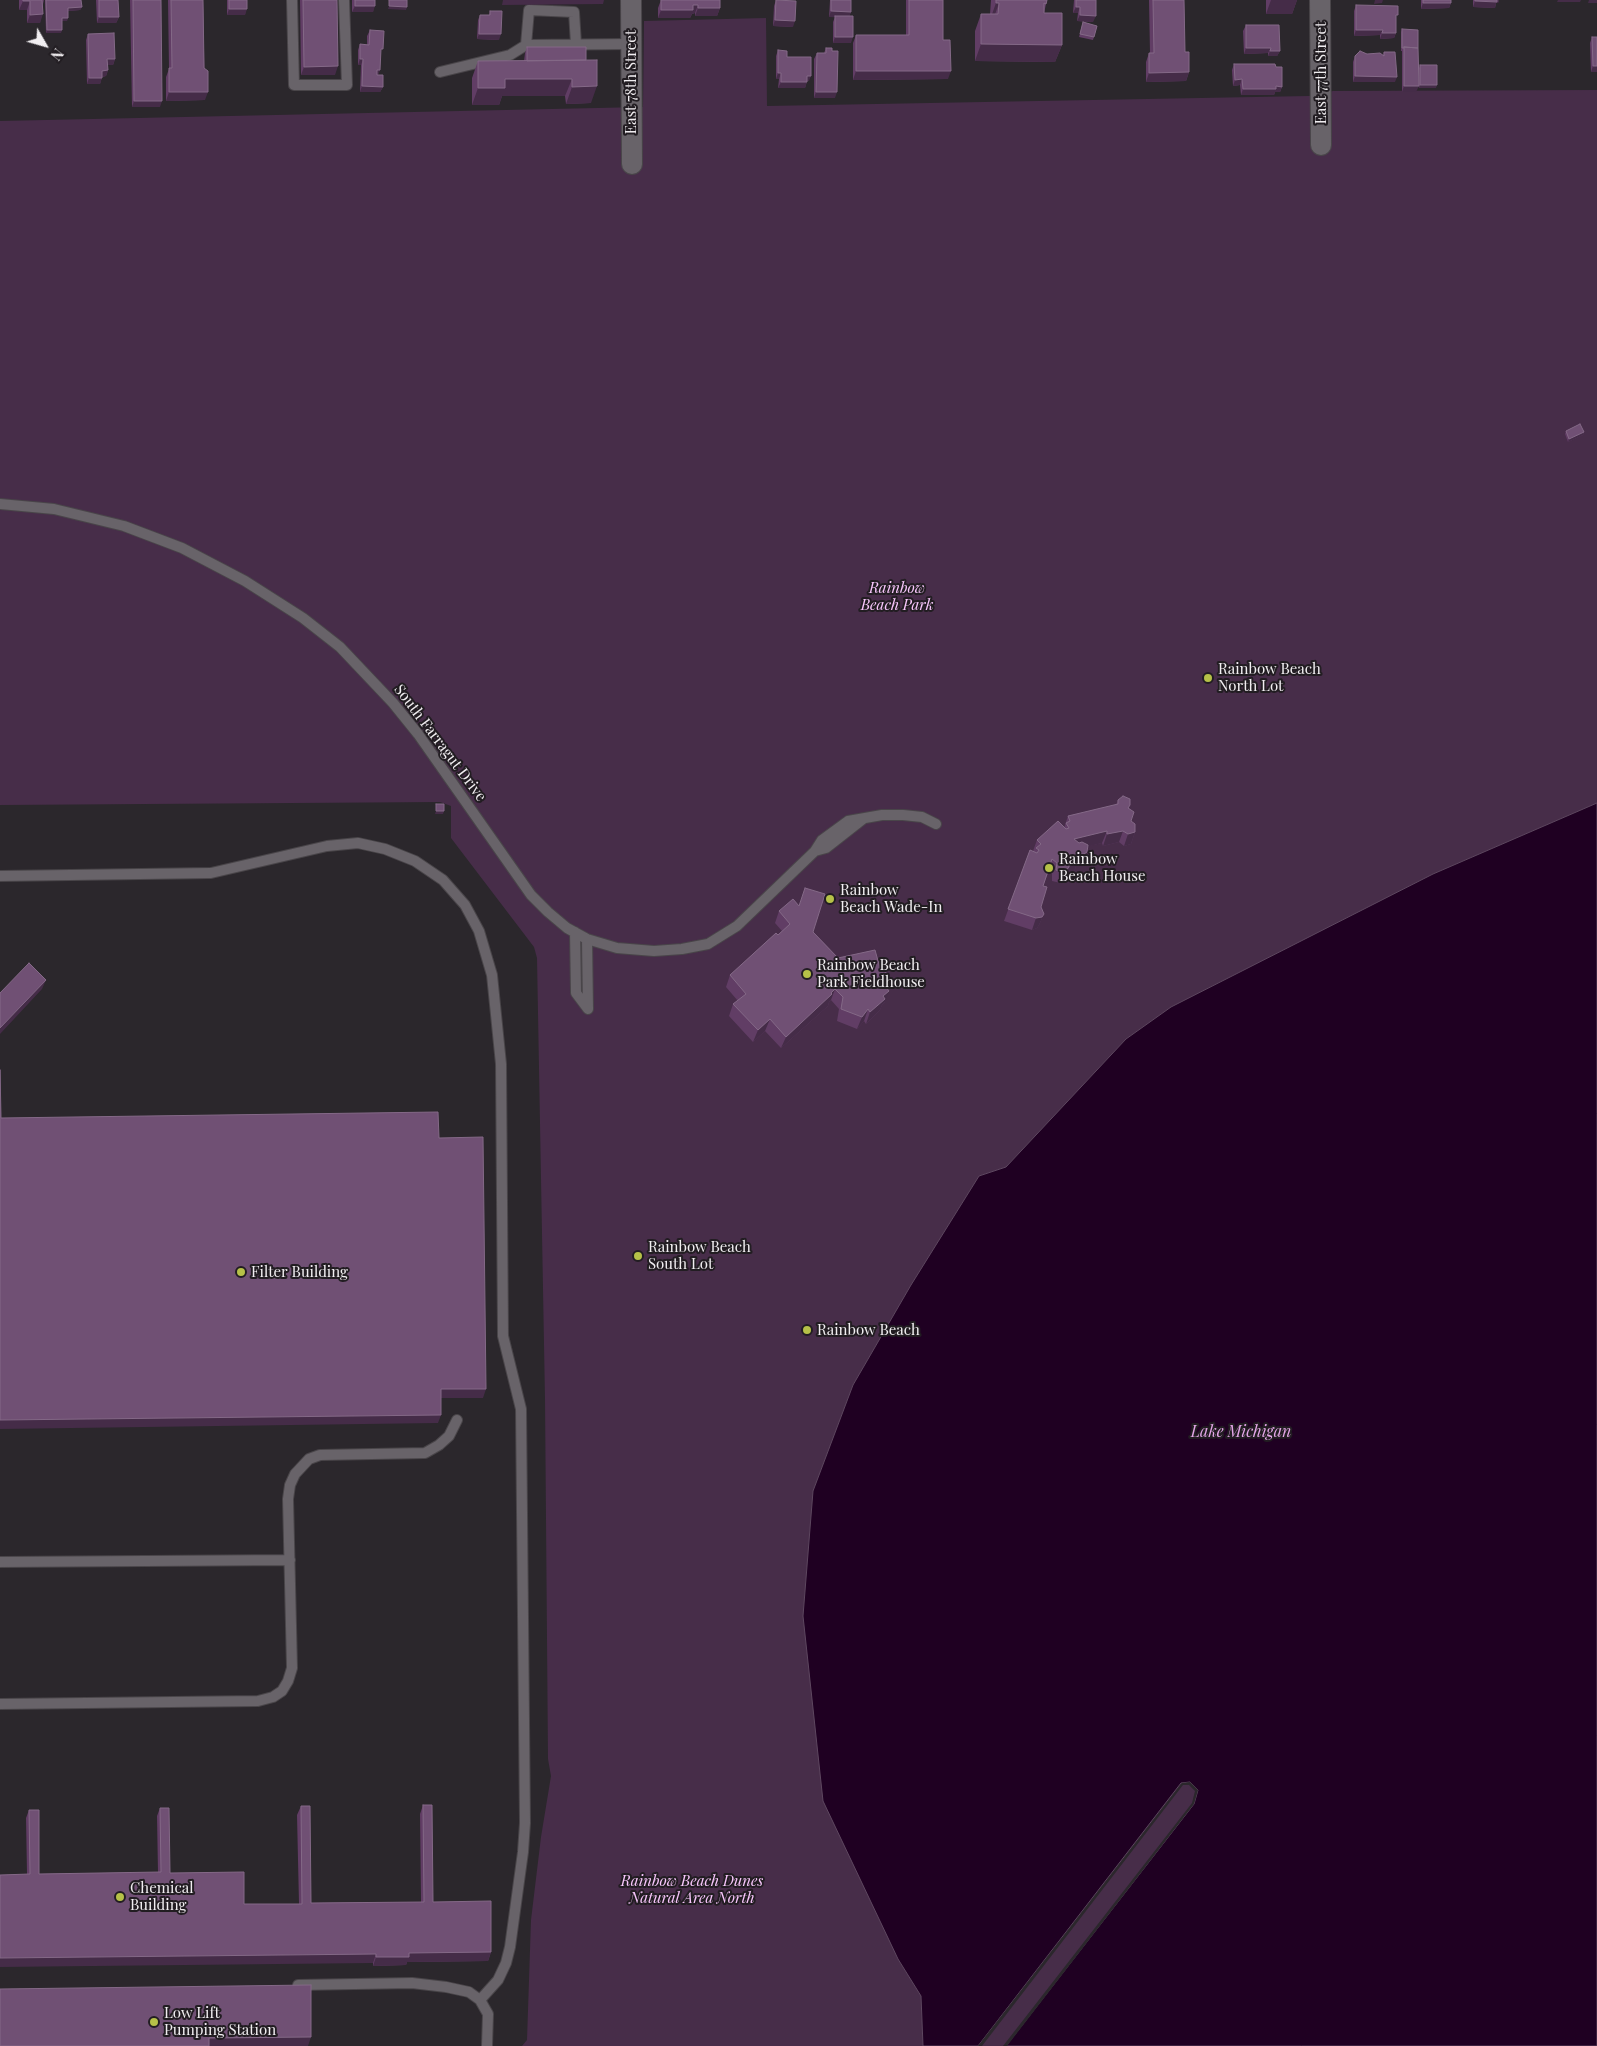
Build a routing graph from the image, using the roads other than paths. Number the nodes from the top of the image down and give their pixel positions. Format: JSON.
{"nodes":[{"id":1,"x":292,"y":0,"type":"edge"},
{"id":2,"x":344,"y":0,"type":"edge"},
{"id":3,"x":631,"y":0,"type":"edge"},
{"id":4,"x":1320,"y":0,"type":"edge"},
{"id":5,"x":576,"y":44,"type":"junction"},
{"id":6,"x":631,"y":44,"type":"junction"},
{"id":7,"x":526,"y":45,"type":"junction"},
{"id":8,"x":440,"y":72,"type":"dead end"},
{"id":9,"x":1321,"y":145,"type":"dead end"},
{"id":10,"x":632,"y":164,"type":"dead end"},
{"id":11,"x":0,"y":504,"type":"edge"},
{"id":12,"x":936,"y":824,"type":"dead end"},
{"id":13,"x":0,"y":876,"type":"edge"},
{"id":14,"x":575,"y":932,"type":"junction"},
{"id":15,"x":587,"y":939,"type":"junction"},
{"id":16,"x":457,"y":1420,"type":"dead end"},
{"id":17,"x":290,"y":1560,"type":"junction"},
{"id":18,"x":0,"y":1562,"type":"edge"},
{"id":19,"x":0,"y":1704,"type":"edge"},
{"id":20,"x":284,"y":1986,"type":"edge"},
{"id":21,"x":480,"y":2000,"type":"junction"},
{"id":22,"x":487,"y":2046,"type":"edge"}],
"edges":[{"from":1,"to":2,"type":"lane"},
{"from":3,"to":6,"type":"street","name":"East 78th Street"},
{"from":4,"to":9,"type":"street","name":"East 77th Street"},
{"from":5,"to":6,"type":"lane"},
{"from":5,"to":7,"type":"lane"},
{"from":5,"to":7,"type":"lane"},
{"from":6,"to":10,"type":"street","name":"East 78th Street"},
{"from":7,"to":8,"type":"lane"},
{"from":11,"to":14,"type":"lane","name":"South Farragut Drive"},
{"from":12,"to":15,"type":"lane","name":"South Farragut Drive"},
{"from":13,"to":21,"type":"lane"},
{"from":14,"to":15,"type":"lane","name":"South Farragut Drive"},
{"from":14,"to":15,"type":"lane"},
{"from":16,"to":17,"type":"lane"},
{"from":17,"to":18,"type":"lane"},
{"from":17,"to":19,"type":"lane"},
{"from":20,"to":21,"type":"lane"},
{"from":21,"to":22,"type":"lane"}]}
